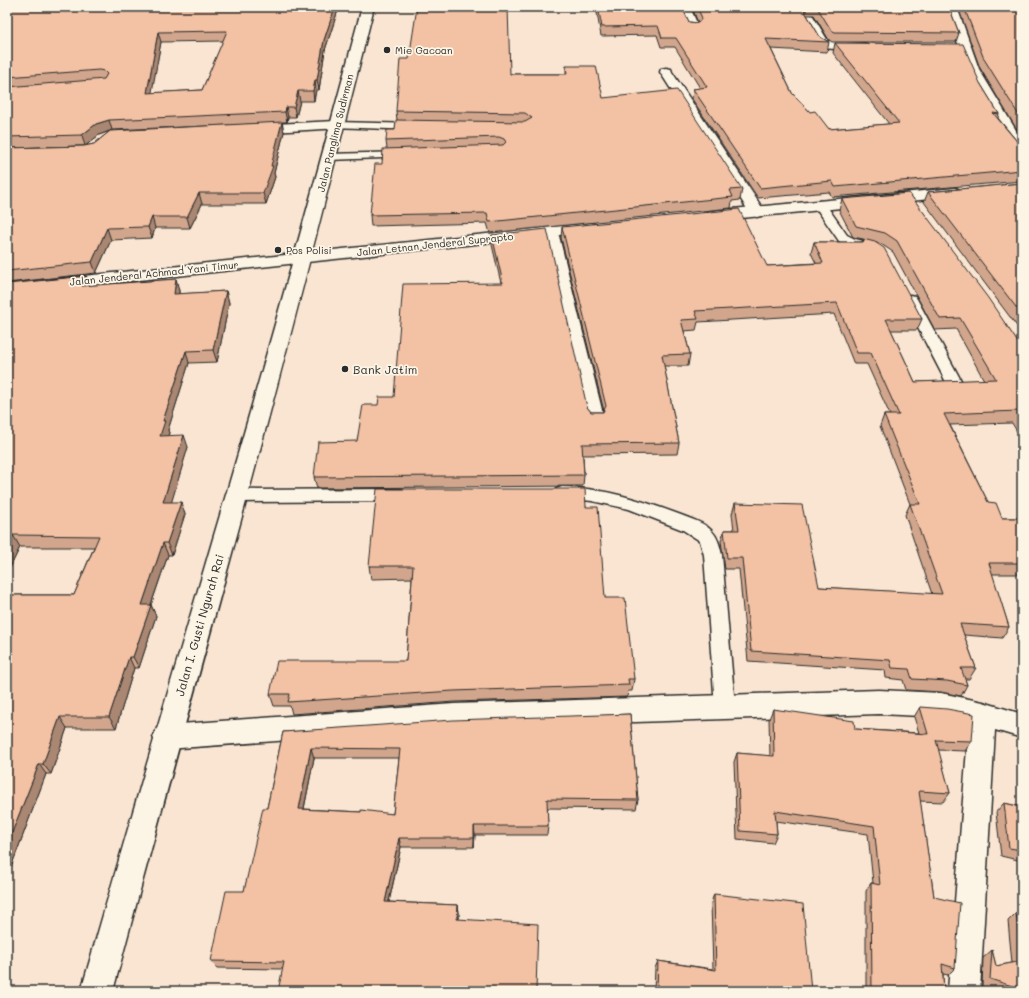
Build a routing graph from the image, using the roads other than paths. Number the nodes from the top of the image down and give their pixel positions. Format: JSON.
{"nodes":[{"id":1,"x":368,"y":7,"type":"edge"},
{"id":2,"x":684,"y":7,"type":"edge"},
{"id":3,"x":951,"y":7,"type":"edge"},
{"id":4,"x":809,"y":18,"type":"edge"},
{"id":5,"x":694,"y":28,"type":"edge"},
{"id":6,"x":874,"y":47,"type":"edge"},
{"id":7,"x":951,"y":48,"type":"edge"},
{"id":8,"x":966,"y":48,"type":"junction"},
{"id":9,"x":666,"y":72,"type":"dead end"},
{"id":10,"x":336,"y":125,"type":"junction"},
{"id":11,"x":432,"y":128,"type":"edge"},
{"id":12,"x":242,"y":130,"type":"edge"},
{"id":13,"x":1022,"y":151,"type":"edge"},
{"id":14,"x":420,"y":154,"type":"edge"},
{"id":15,"x":328,"y":157,"type":"junction"},
{"id":16,"x":970,"y":192,"type":"edge"},
{"id":17,"x":820,"y":205,"type":"junction"},
{"id":18,"x":757,"y":212,"type":"junction"},
{"id":19,"x":694,"y":218,"type":"edge"},
{"id":20,"x":607,"y":227,"type":"edge"},
{"id":21,"x":552,"y":232,"type":"junction"},
{"id":22,"x":882,"y":252,"type":"edge"},
{"id":23,"x":301,"y":258,"type":"junction"},
{"id":24,"x":7,"y":288,"type":"edge"},
{"id":25,"x":905,"y":290,"type":"edge"},
{"id":26,"x":955,"y":384,"type":"edge"},
{"id":27,"x":596,"y":418,"type":"edge"},
{"id":28,"x":547,"y":494,"type":"edge"},
{"id":29,"x":419,"y":495,"type":"edge"},
{"id":30,"x":236,"y":496,"type":"junction"},
{"id":31,"x":725,"y":707,"type":"junction"},
{"id":32,"x":983,"y":714,"type":"junction"},
{"id":33,"x":1022,"y":726,"type":"edge"},
{"id":34,"x":166,"y":737,"type":"junction"},
{"id":35,"x":97,"y":991,"type":"edge"},
{"id":36,"x":964,"y":991,"type":"edge"}],
"edges":[{"from":1,"to":10,"type":"main road","name":"Jalan Panglima Sudirman"},
{"from":2,"to":5,"type":"main road"},
{"from":3,"to":8,"type":"main road"},
{"from":4,"to":6,"type":"main road"},
{"from":7,"to":8,"type":"main road"},
{"from":8,"to":13,"type":"main road"},
{"from":9,"to":18,"type":"main road"},
{"from":10,"to":11,"type":"lane"},
{"from":10,"to":12,"type":"main road"},
{"from":10,"to":15,"type":"main road","name":"Jalan Panglima Sudirman"},
{"from":14,"to":15,"type":"lane"},
{"from":15,"to":23,"type":"main road","name":"Jalan Panglima Sudirman"},
{"from":16,"to":17,"type":"main road"},
{"from":17,"to":18,"type":"main road"},
{"from":17,"to":22,"type":"lane"},
{"from":18,"to":19,"type":"main road"},
{"from":20,"to":21,"type":"main road","name":"Jalan Letnan Jenderal Suprapto"},
{"from":21,"to":23,"type":"main road","name":"Jalan Letnan Jenderal Suprapto"},
{"from":21,"to":27,"type":"lane"},
{"from":23,"to":24,"type":"main road","name":"Jalan Jenderal Achmad Yani Timur"},
{"from":23,"to":30,"type":"main road","name":"Jalan I. Gusti Ngurah Rai"},
{"from":25,"to":26,"type":"lane"},
{"from":28,"to":31,"type":"lane"},
{"from":29,"to":30,"type":"lane"},
{"from":30,"to":34,"type":"main road","name":"Jalan I. Gusti Ngurah Rai"},
{"from":31,"to":32,"type":"main road"},
{"from":31,"to":34,"type":"main road"},
{"from":32,"to":33,"type":"main road"},
{"from":32,"to":36,"type":"main road"},
{"from":34,"to":35,"type":"main road","name":"Jalan I. Gusti Ngurah Rai"}]}
